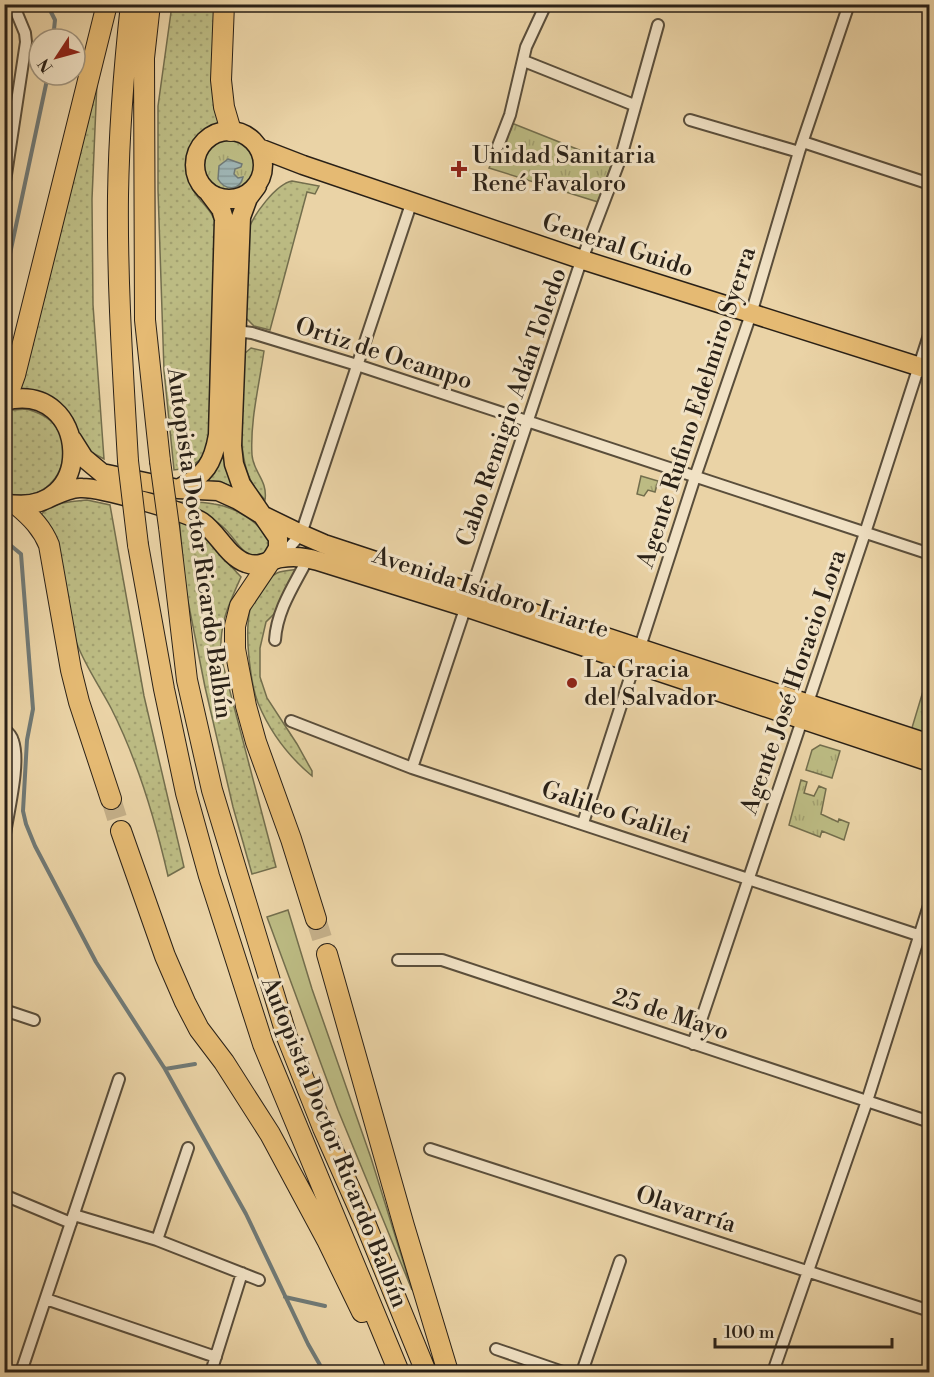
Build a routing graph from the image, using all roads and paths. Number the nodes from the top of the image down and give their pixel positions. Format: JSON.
{"nodes":[{"id":1,"x":13,"y":4,"type":"edge"},
{"id":2,"x":107,"y":4,"type":"edge"},
{"id":3,"x":131,"y":4,"type":"edge"},
{"id":4,"x":150,"y":4,"type":"edge"},
{"id":5,"x":224,"y":4,"type":"edge"},
{"id":6,"x":546,"y":4,"type":"edge"},
{"id":7,"x":849,"y":4,"type":"edge"},
{"id":8,"x":658,"y":25,"type":"dead end"},
{"id":9,"x":524,"y":60,"type":"junction"},
{"id":10,"x":634,"y":105,"type":"junction"},
{"id":11,"x":690,"y":120,"type":"dead end"},
{"id":12,"x":231,"y":131,"type":"junction"},
{"id":13,"x":498,"y":146,"type":"dead end"},
{"id":14,"x":801,"y":147,"type":"junction"},
{"id":15,"x":259,"y":148,"type":"junction"},
{"id":16,"x":930,"y":184,"type":"edge"},
{"id":17,"x":256,"y":186,"type":"junction"},
{"id":18,"x":4,"y":188,"type":"edge"},
{"id":19,"x":209,"y":193,"type":"junction"},
{"id":20,"x":412,"y":201,"type":"junction"},
{"id":21,"x":583,"y":260,"type":"junction"},
{"id":22,"x":751,"y":314,"type":"junction"},
{"id":23,"x":236,"y":331,"type":"junction"},
{"id":24,"x":930,"y":332,"type":"edge"},
{"id":25,"x":357,"y":365,"type":"junction"},
{"id":26,"x":924,"y":368,"type":"edge"},
{"id":27,"x":4,"y":396,"type":"edge"},
{"id":28,"x":4,"y":401,"type":"edge"},
{"id":29,"x":527,"y":421,"type":"junction"},
{"id":30,"x":72,"y":439,"type":"junction"},
{"id":31,"x":695,"y":477,"type":"junction"},
{"id":32,"x":178,"y":489,"type":"junction"},
{"id":33,"x":47,"y":499,"type":"junction"},
{"id":34,"x":11,"y":505,"type":"edge"},
{"id":35,"x":264,"y":516,"type":"junction"},
{"id":36,"x":865,"y":533,"type":"junction"},
{"id":37,"x":301,"y":534,"type":"junction"},
{"id":38,"x":317,"y":554,"type":"junction"},
{"id":39,"x":930,"y":554,"type":"edge"},
{"id":40,"x":275,"y":559,"type":"junction"},
{"id":41,"x":468,"y":599,"type":"junction"},
{"id":42,"x":275,"y":640,"type":"dead end"},
{"id":43,"x":638,"y":656,"type":"junction"},
{"id":44,"x":805,"y":712,"type":"junction"},
{"id":45,"x":291,"y":721,"type":"dead end"},
{"id":46,"x":4,"y":729,"type":"edge"},
{"id":47,"x":930,"y":744,"type":"edge"},
{"id":48,"x":930,"y":762,"type":"edge"},
{"id":49,"x":412,"y":768,"type":"junction"},
{"id":50,"x":111,"y":799,"type":"tunnel mouth"},
{"id":51,"x":583,"y":823,"type":"junction"},
{"id":52,"x":122,"y":831,"type":"tunnel mouth"},
{"id":53,"x":4,"y":841,"type":"edge"},
{"id":54,"x":749,"y":878,"type":"junction"},
{"id":55,"x":930,"y":902,"type":"edge"},
{"id":56,"x":316,"y":919,"type":"tunnel mouth"},
{"id":57,"x":918,"y":936,"type":"junction"},
{"id":58,"x":930,"y":939,"type":"edge"},
{"id":59,"x":327,"y":954,"type":"tunnel mouth"},
{"id":60,"x":398,"y":960,"type":"dead end"},
{"id":61,"x":4,"y":1010,"type":"edge"},
{"id":62,"x":34,"y":1020,"type":"dead end"},
{"id":63,"x":693,"y":1044,"type":"junction"},
{"id":64,"x":119,"y":1079,"type":"dead end"},
{"id":65,"x":867,"y":1101,"type":"junction"},
{"id":66,"x":930,"y":1122,"type":"edge"},
{"id":67,"x":188,"y":1148,"type":"dead end"},
{"id":68,"x":430,"y":1149,"type":"dead end"},
{"id":69,"x":4,"y":1195,"type":"edge"},
{"id":70,"x":72,"y":1219,"type":"junction"},
{"id":71,"x":157,"y":1240,"type":"junction"},
{"id":72,"x":620,"y":1261,"type":"dead end"},
{"id":73,"x":808,"y":1270,"type":"junction"},
{"id":74,"x":242,"y":1273,"type":"junction"},
{"id":75,"x":259,"y":1280,"type":"dead end"},
{"id":76,"x":45,"y":1299,"type":"junction"},
{"id":77,"x":930,"y":1311,"type":"edge"},
{"id":78,"x":496,"y":1349,"type":"dead end"},
{"id":79,"x":216,"y":1357,"type":"junction"},
{"id":80,"x":21,"y":1372,"type":"edge"},
{"id":81,"x":211,"y":1372,"type":"edge"},
{"id":82,"x":392,"y":1372,"type":"edge"},
{"id":83,"x":399,"y":1372,"type":"edge"},
{"id":84,"x":426,"y":1372,"type":"edge"},
{"id":85,"x":448,"y":1372,"type":"edge"},
{"id":86,"x":563,"y":1372,"type":"edge"},
{"id":87,"x":582,"y":1372,"type":"edge"},
{"id":88,"x":773,"y":1372,"type":"edge"}],
"edges":[{"from":1,"to":18,"type":"street"},
{"from":2,"to":27,"type":"highway"},
{"from":3,"to":83,"type":"highway","name":"Autopista Doctor Ricardo Balbín","bridge":true},
{"from":4,"to":84,"type":"highway","name":"Autopista Doctor Ricardo Balbín","bridge":true},
{"from":5,"to":12,"type":"highway"},
{"from":6,"to":9,"type":"street"},
{"from":7,"to":14,"type":"street","name":"Agente Rufino Edelmiro Syerra"},
{"from":8,"to":10,"type":"street","name":"Cabo Remigio Adán Toledo"},
{"from":9,"to":10,"type":"street"},
{"from":9,"to":13,"type":"street"},
{"from":10,"to":21,"type":"street","name":"Cabo Remigio Adán Toledo"},
{"from":11,"to":14,"type":"street"},
{"from":12,"to":15,"type":"main road"},
{"from":12,"to":19,"type":"main road"},
{"from":14,"to":16,"type":"street"},
{"from":14,"to":22,"type":"street","name":"Agente Rufino Edelmiro Syerra"},
{"from":15,"to":17,"type":"main road"},
{"from":15,"to":20,"type":"main road","name":"General Guido"},
{"from":17,"to":19,"type":"main road"},
{"from":17,"to":23,"type":"main road"},
{"from":19,"to":32,"type":"main road"},
{"from":20,"to":21,"type":"main road","name":"General Guido"},
{"from":20,"to":25,"type":"street"},
{"from":21,"to":22,"type":"main road","name":"General Guido"},
{"from":21,"to":29,"type":"street","name":"Cabo Remigio Adán Toledo"},
{"from":22,"to":26,"type":"main road","name":"General Guido"},
{"from":22,"to":31,"type":"street","name":"Agente Rufino Edelmiro Syerra"},
{"from":23,"to":25,"type":"street","name":"Ortiz de Ocampo"},
{"from":23,"to":35,"type":"main road"},
{"from":24,"to":26,"type":"street","name":"Agente José Horacio Lora"},
{"from":25,"to":29,"type":"street","name":"Ortiz de Ocampo"},
{"from":25,"to":37,"type":"street"},
{"from":26,"to":36,"type":"street","name":"Agente José Horacio Lora"},
{"from":28,"to":30,"type":"main road","name":"Avenida Isidoro Iriarte"},
{"from":29,"to":31,"type":"street","name":"Ortiz de Ocampo"},
{"from":29,"to":41,"type":"street","name":"Cabo Remigio Adán Toledo"},
{"from":30,"to":32,"type":"main road","name":"Avenida Isidoro Iriarte"},
{"from":30,"to":33,"type":"main road"},
{"from":31,"to":36,"type":"street","name":"Ortiz de Ocampo"},
{"from":31,"to":43,"type":"street","name":"Agente Rufino Edelmiro Syerra"},
{"from":32,"to":35,"type":"main road","name":"Avenida Isidoro Iriarte"},
{"from":33,"to":34,"type":"main road","name":"Avenida Isidoro Iriarte"},
{"from":33,"to":40,"type":"main road","name":"Avenida Isidoro Iriarte"},
{"from":34,"to":50,"type":"highway"},
{"from":35,"to":37,"type":"main road","name":"Avenida Isidoro Iriarte"},
{"from":35,"to":40,"type":"main road"},
{"from":36,"to":39,"type":"street","name":"Ortiz de Ocampo"},
{"from":36,"to":44,"type":"street","name":"Agente José Horacio Lora"},
{"from":37,"to":38,"type":"main road","name":"Avenida Isidoro Iriarte"},
{"from":37,"to":40,"type":"street"},
{"from":38,"to":40,"type":"main road","name":"Avenida Isidoro Iriarte"},
{"from":38,"to":41,"type":"main road","name":"Avenida Isidoro Iriarte"},
{"from":38,"to":42,"type":"street"},
{"from":40,"to":56,"type":"highway"},
{"from":41,"to":43,"type":"main road","name":"Avenida Isidoro Iriarte"},
{"from":41,"to":49,"type":"street","name":"Cabo Remigio Adán Toledo"},
{"from":43,"to":44,"type":"main road","name":"Avenida Isidoro Iriarte"},
{"from":43,"to":51,"type":"street","name":"Agente Rufino Edelmiro Syerra"},
{"from":44,"to":47,"type":"main road","name":"Avenida Isidoro Iriarte"},
{"from":44,"to":48,"type":"main road","name":"Avenida Isidoro Iriarte"},
{"from":44,"to":54,"type":"street","name":"Agente José Horacio Lora"},
{"from":45,"to":49,"type":"street","name":"Galileo Galilei"},
{"from":46,"to":53,"type":"street"},
{"from":49,"to":51,"type":"street","name":"Galileo Galilei"},
{"from":51,"to":54,"type":"street","name":"Galileo Galilei"},
{"from":52,"to":82,"type":"highway"},
{"from":54,"to":57,"type":"street","name":"Galileo Galilei"},
{"from":54,"to":63,"type":"street","name":"Agente José Horacio Lora"},
{"from":55,"to":57,"type":"street"},
{"from":57,"to":58,"type":"street","name":"Galileo Galilei"},
{"from":57,"to":65,"type":"street"},
{"from":59,"to":85,"type":"highway"},
{"from":60,"to":63,"type":"street","name":"25 de Mayo"},
{"from":61,"to":62,"type":"street"},
{"from":63,"to":65,"type":"street","name":"25 de Mayo"},
{"from":64,"to":70,"type":"street"},
{"from":65,"to":66,"type":"street","name":"25 de Mayo"},
{"from":65,"to":73,"type":"street"},
{"from":67,"to":71,"type":"street"},
{"from":68,"to":73,"type":"street","name":"Olavarría"},
{"from":69,"to":70,"type":"street"},
{"from":70,"to":71,"type":"street"},
{"from":70,"to":76,"type":"street"},
{"from":71,"to":74,"type":"street"},
{"from":72,"to":87,"type":"street"},
{"from":73,"to":77,"type":"street","name":"Olavarría"},
{"from":73,"to":88,"type":"street"},
{"from":74,"to":75,"type":"street"},
{"from":74,"to":79,"type":"street"},
{"from":76,"to":79,"type":"street"},
{"from":76,"to":80,"type":"street"},
{"from":78,"to":86,"type":"street"},
{"from":79,"to":81,"type":"street"}]}
